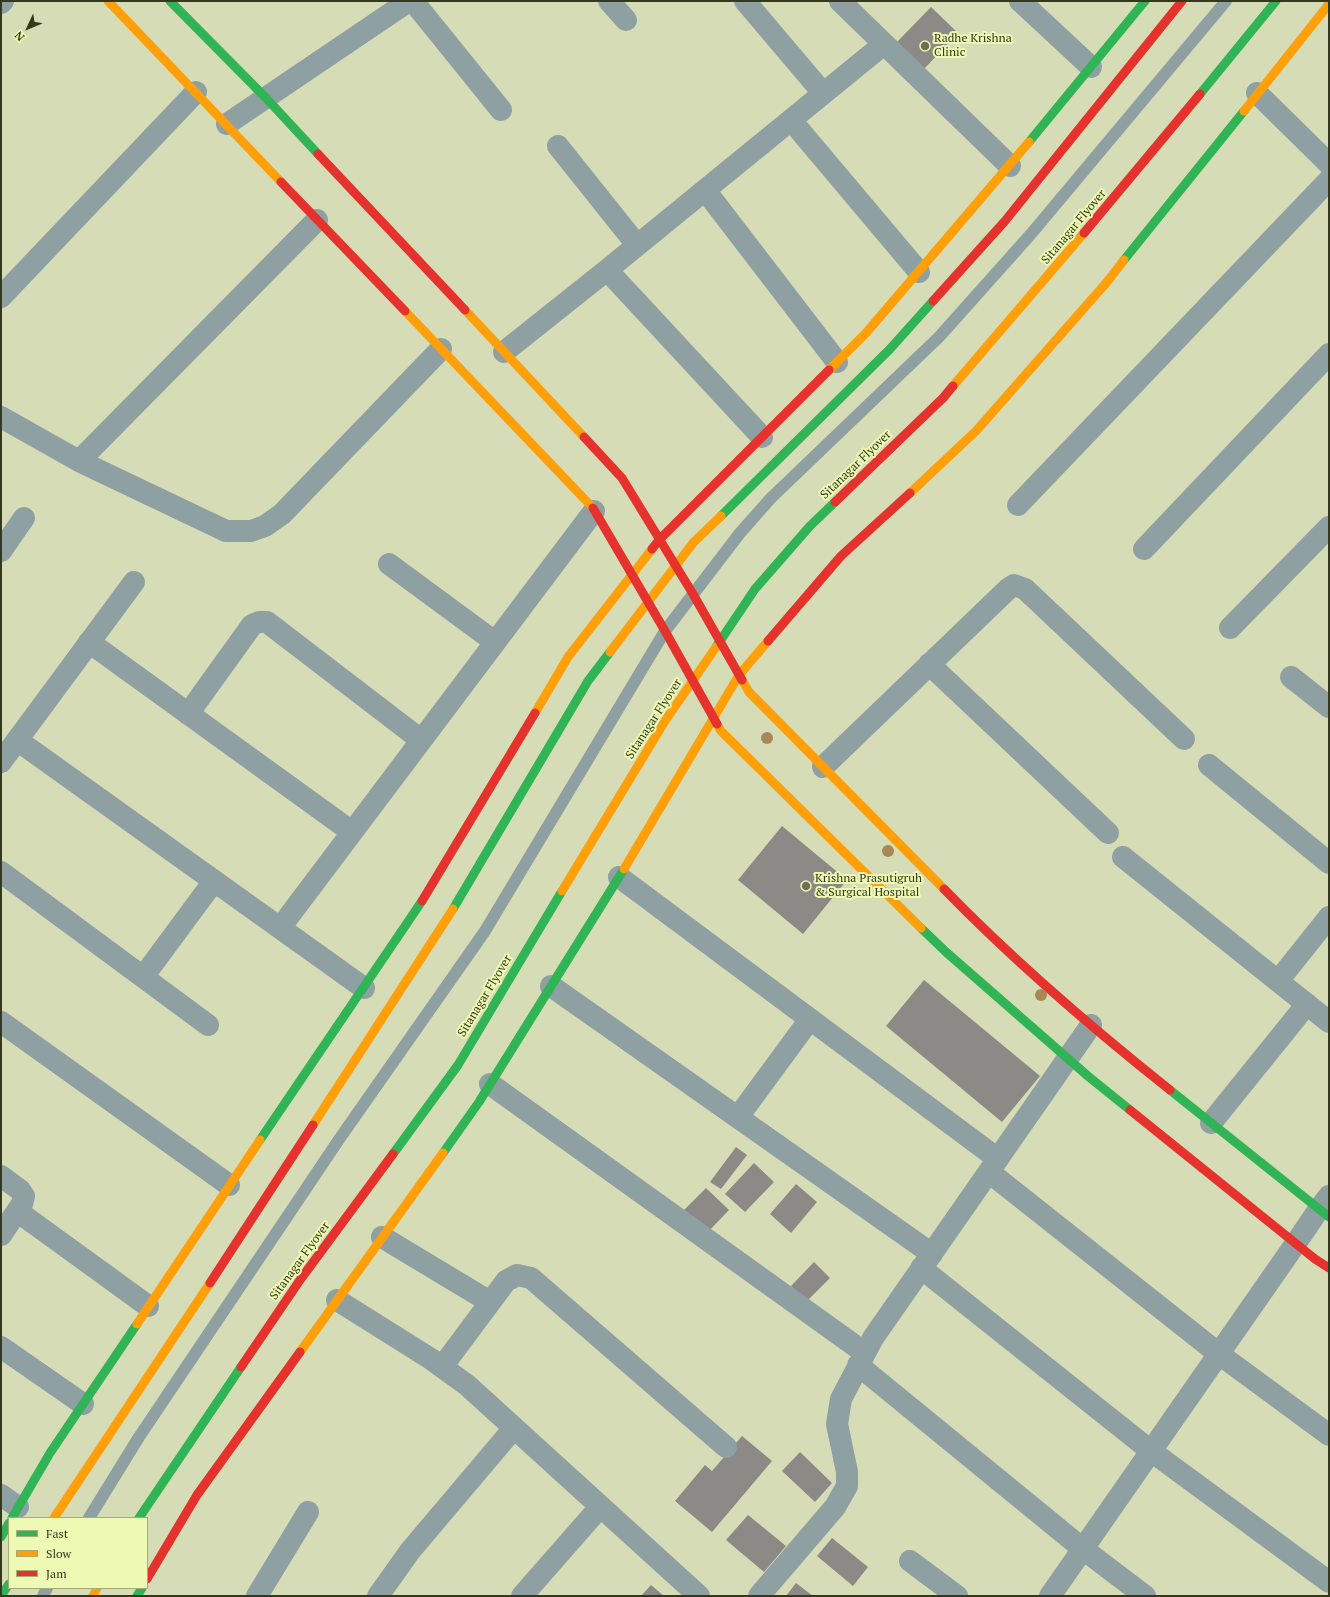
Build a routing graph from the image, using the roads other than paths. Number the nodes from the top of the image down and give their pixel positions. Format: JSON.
{"nodes":[{"id":1,"x":108,"y":1,"type":"edge"},
{"id":2,"x":170,"y":1,"type":"edge"},
{"id":3,"x":409,"y":1,"type":"edge"},
{"id":4,"x":413,"y":1,"type":"edge"},
{"id":5,"x":609,"y":1,"type":"edge"},
{"id":6,"x":745,"y":1,"type":"edge"},
{"id":7,"x":840,"y":1,"type":"edge"},
{"id":8,"x":1020,"y":1,"type":"edge"},
{"id":9,"x":1145,"y":1,"type":"edge"},
{"id":10,"x":1182,"y":1,"type":"edge"},
{"id":11,"x":1226,"y":1,"type":"edge"},
{"id":12,"x":1276,"y":1,"type":"edge"},
{"id":13,"x":1329,"y":5,"type":"edge"},
{"id":14,"x":626,"y":20,"type":"dead end"},
{"id":15,"x":884,"y":44,"type":"junction"},
{"id":16,"x":1091,"y":67,"type":"junction"},
{"id":17,"x":196,"y":92,"type":"junction"},
{"id":18,"x":823,"y":93,"type":"junction"},
{"id":19,"x":1257,"y":93,"type":"junction"},
{"id":20,"x":266,"y":98,"type":"junction"},
{"id":21,"x":501,"y":110,"type":"dead end"},
{"id":22,"x":791,"y":120,"type":"junction"},
{"id":23,"x":227,"y":124,"type":"junction"},
{"id":24,"x":558,"y":146,"type":"dead end"},
{"id":25,"x":1329,"y":164,"type":"edge"},
{"id":26,"x":1010,"y":166,"type":"junction"},
{"id":27,"x":1329,"y":180,"type":"edge"},
{"id":28,"x":705,"y":190,"type":"junction"},
{"id":29,"x":317,"y":220,"type":"junction"},
{"id":30,"x":637,"y":245,"type":"junction"},
{"id":31,"x":607,"y":270,"type":"junction"},
{"id":32,"x":919,"y":272,"type":"junction"},
{"id":33,"x":1,"y":297,"type":"edge"},
{"id":34,"x":441,"y":349,"type":"junction"},
{"id":35,"x":504,"y":352,"type":"junction"},
{"id":36,"x":1329,"y":354,"type":"edge"},
{"id":37,"x":837,"y":362,"type":"junction"},
{"id":38,"x":1,"y":417,"type":"edge"},
{"id":39,"x":762,"y":437,"type":"junction"},
{"id":40,"x":79,"y":461,"type":"junction"},
{"id":41,"x":1018,"y":505,"type":"dead end"},
{"id":42,"x":594,"y":511,"type":"junction"},
{"id":43,"x":24,"y":518,"type":"dead end"},
{"id":44,"x":1329,"y":527,"type":"edge"},
{"id":45,"x":659,"y":540,"type":"junction"},
{"id":46,"x":1144,"y":549,"type":"dead end"},
{"id":47,"x":1,"y":551,"type":"edge"},
{"id":48,"x":389,"y":564,"type":"dead end"},
{"id":49,"x":631,"y":575,"type":"junction"},
{"id":50,"x":134,"y":582,"type":"dead end"},
{"id":51,"x":693,"y":594,"type":"junction"},
{"id":52,"x":1230,"y":628,"type":"dead end"},
{"id":53,"x":665,"y":631,"type":"junction"},
{"id":54,"x":89,"y":642,"type":"junction"},
{"id":55,"x":495,"y":642,"type":"junction"},
{"id":56,"x":929,"y":664,"type":"junction"},
{"id":57,"x":739,"y":675,"type":"junction"},
{"id":58,"x":1291,"y":677,"type":"dead end"},
{"id":59,"x":1329,"y":707,"type":"edge"},
{"id":60,"x":188,"y":714,"type":"junction"},
{"id":61,"x":713,"y":717,"type":"junction"},
{"id":62,"x":1184,"y":739,"type":"dead end"},
{"id":63,"x":17,"y":740,"type":"junction"},
{"id":64,"x":421,"y":740,"type":"junction"},
{"id":65,"x":1,"y":762,"type":"edge"},
{"id":66,"x":1209,"y":765,"type":"dead end"},
{"id":67,"x":823,"y":767,"type":"junction"},
{"id":68,"x":352,"y":832,"type":"junction"},
{"id":69,"x":1108,"y":833,"type":"dead end"},
{"id":70,"x":1123,"y":857,"type":"dead end"},
{"id":71,"x":1329,"y":863,"type":"edge"},
{"id":72,"x":1,"y":872,"type":"edge"},
{"id":73,"x":619,"y":878,"type":"junction"},
{"id":74,"x":214,"y":881,"type":"junction"},
{"id":75,"x":1329,"y":917,"type":"edge"},
{"id":76,"x":280,"y":928,"type":"junction"},
{"id":77,"x":143,"y":977,"type":"junction"},
{"id":78,"x":1278,"y":981,"type":"junction"},
{"id":79,"x":551,"y":986,"type":"junction"},
{"id":80,"x":364,"y":988,"type":"junction"},
{"id":81,"x":1306,"y":1004,"type":"junction"},
{"id":82,"x":810,"y":1019,"type":"junction"},
{"id":83,"x":1,"y":1022,"type":"edge"},
{"id":84,"x":1329,"y":1022,"type":"edge"},
{"id":85,"x":208,"y":1025,"type":"dead end"},
{"id":86,"x":1091,"y":1025,"type":"junction"},
{"id":87,"x":1068,"y":1058,"type":"junction"},
{"id":88,"x":490,"y":1084,"type":"junction"},
{"id":89,"x":738,"y":1117,"type":"junction"},
{"id":90,"x":1211,"y":1123,"type":"junction"},
{"id":91,"x":993,"y":1166,"type":"junction"},
{"id":92,"x":1,"y":1176,"type":"edge"},
{"id":93,"x":229,"y":1185,"type":"junction"},
{"id":94,"x":1326,"y":1207,"type":"edge"},
{"id":95,"x":17,"y":1211,"type":"junction"},
{"id":96,"x":1,"y":1235,"type":"edge"},
{"id":97,"x":382,"y":1237,"type":"junction"},
{"id":98,"x":1296,"y":1243,"type":"junction"},
{"id":99,"x":926,"y":1261,"type":"junction"},
{"id":100,"x":1329,"y":1268,"type":"edge"},
{"id":101,"x":337,"y":1300,"type":"junction"},
{"id":102,"x":490,"y":1302,"type":"junction"},
{"id":103,"x":148,"y":1306,"type":"junction"},
{"id":104,"x":1,"y":1347,"type":"edge"},
{"id":105,"x":1219,"y":1354,"type":"junction"},
{"id":106,"x":862,"y":1359,"type":"junction"},
{"id":107,"x":442,"y":1367,"type":"junction"},
{"id":108,"x":83,"y":1404,"type":"junction"},
{"id":109,"x":514,"y":1428,"type":"junction"},
{"id":110,"x":1329,"y":1436,"type":"edge"},
{"id":111,"x":726,"y":1447,"type":"dead end"},
{"id":112,"x":1151,"y":1451,"type":"junction"},
{"id":113,"x":600,"y":1507,"type":"junction"},
{"id":114,"x":10,"y":1511,"type":"edge"},
{"id":115,"x":308,"y":1512,"type":"dead end"},
{"id":116,"x":55,"y":1517,"type":"edge"},
{"id":117,"x":90,"y":1517,"type":"edge"},
{"id":118,"x":140,"y":1517,"type":"edge"},
{"id":119,"x":1,"y":1537,"type":"edge"},
{"id":120,"x":1083,"y":1549,"type":"junction"},
{"id":121,"x":910,"y":1561,"type":"dead end"},
{"id":122,"x":148,"y":1577,"type":"edge"},
{"id":123,"x":1329,"y":1582,"type":"edge"},
{"id":124,"x":8,"y":1586,"type":"edge"},
{"id":125,"x":1,"y":1596,"type":"edge"},
{"id":126,"x":256,"y":1596,"type":"edge"},
{"id":127,"x":378,"y":1596,"type":"edge"},
{"id":128,"x":522,"y":1596,"type":"edge"},
{"id":129,"x":699,"y":1596,"type":"edge"},
{"id":130,"x":759,"y":1596,"type":"edge"},
{"id":131,"x":957,"y":1596,"type":"edge"},
{"id":132,"x":1050,"y":1596,"type":"edge"},
{"id":133,"x":1145,"y":1596,"type":"edge"}],
"edges":[{"from":1,"to":17,"type":"street"},
{"from":2,"to":20,"type":"street"},
{"from":3,"to":20,"type":"street"},
{"from":4,"to":21,"type":"street"},
{"from":5,"to":14,"type":"street"},
{"from":6,"to":18,"type":"street"},
{"from":7,"to":15,"type":"street"},
{"from":8,"to":16,"type":"street"},
{"from":9,"to":16,"type":"street"},
{"from":10,"to":116,"type":"street"},
{"from":11,"to":51,"type":"lane"},
{"from":12,"to":118,"type":"street","name":"Sitanagar Flyover"},
{"from":13,"to":19,"type":"street"},
{"from":15,"to":18,"type":"street"},
{"from":15,"to":26,"type":"street"},
{"from":16,"to":26,"type":"street"},
{"from":17,"to":23,"type":"street"},
{"from":17,"to":33,"type":"street"},
{"from":18,"to":22,"type":"street"},
{"from":19,"to":25,"type":"street"},
{"from":19,"to":57,"type":"street"},
{"from":20,"to":23,"type":"street"},
{"from":20,"to":35,"type":"street"},
{"from":22,"to":28,"type":"street"},
{"from":22,"to":32,"type":"street"},
{"from":23,"to":29,"type":"street"},
{"from":24,"to":30,"type":"street"},
{"from":26,"to":32,"type":"street"},
{"from":27,"to":41,"type":"street"},
{"from":28,"to":30,"type":"street"},
{"from":28,"to":37,"type":"street"},
{"from":29,"to":34,"type":"street"},
{"from":29,"to":40,"type":"street"},
{"from":30,"to":31,"type":"street"},
{"from":31,"to":35,"type":"street"},
{"from":31,"to":39,"type":"street"},
{"from":32,"to":37,"type":"street"},
{"from":34,"to":40,"type":"street"},
{"from":34,"to":42,"type":"street"},
{"from":35,"to":45,"type":"street"},
{"from":36,"to":46,"type":"street"},
{"from":37,"to":39,"type":"street"},
{"from":38,"to":40,"type":"street"},
{"from":39,"to":45,"type":"street"},
{"from":42,"to":49,"type":"street"},
{"from":42,"to":55,"type":"street"},
{"from":43,"to":47,"type":"street"},
{"from":44,"to":52,"type":"street"},
{"from":45,"to":49,"type":"street"},
{"from":45,"to":51,"type":"street"},
{"from":48,"to":55,"type":"street"},
{"from":49,"to":53,"type":"street"},
{"from":49,"to":80,"type":"street"},
{"from":50,"to":54,"type":"street"},
{"from":51,"to":53,"type":"lane"},
{"from":51,"to":57,"type":"street"},
{"from":53,"to":61,"type":"street"},
{"from":53,"to":117,"type":"lane"},
{"from":54,"to":60,"type":"street"},
{"from":54,"to":63,"type":"street"},
{"from":55,"to":64,"type":"street"},
{"from":56,"to":62,"type":"street"},
{"from":56,"to":67,"type":"street"},
{"from":56,"to":69,"type":"street"},
{"from":57,"to":61,"type":"street"},
{"from":57,"to":67,"type":"street"},
{"from":58,"to":59,"type":"street"},
{"from":60,"to":64,"type":"street"},
{"from":60,"to":68,"type":"street"},
{"from":61,"to":73,"type":"street"},
{"from":61,"to":87,"type":"street"},
{"from":63,"to":65,"type":"street"},
{"from":63,"to":74,"type":"street"},
{"from":64,"to":68,"type":"street"},
{"from":66,"to":71,"type":"street"},
{"from":67,"to":86,"type":"street"},
{"from":68,"to":76,"type":"street"},
{"from":70,"to":78,"type":"street"},
{"from":72,"to":77,"type":"street"},
{"from":73,"to":79,"type":"street"},
{"from":73,"to":82,"type":"street"},
{"from":74,"to":76,"type":"street"},
{"from":74,"to":77,"type":"street"},
{"from":75,"to":78,"type":"street"},
{"from":76,"to":80,"type":"street"},
{"from":77,"to":85,"type":"street"},
{"from":78,"to":81,"type":"street"},
{"from":79,"to":88,"type":"street"},
{"from":79,"to":89,"type":"street"},
{"from":80,"to":93,"type":"street"},
{"from":81,"to":84,"type":"street"},
{"from":81,"to":90,"type":"street"},
{"from":82,"to":89,"type":"street"},
{"from":82,"to":91,"type":"street"},
{"from":83,"to":93,"type":"street"},
{"from":86,"to":87,"type":"street"},
{"from":86,"to":90,"type":"street"},
{"from":87,"to":91,"type":"street"},
{"from":87,"to":98,"type":"street"},
{"from":88,"to":97,"type":"street"},
{"from":88,"to":106,"type":"street"},
{"from":89,"to":99,"type":"street"},
{"from":90,"to":94,"type":"street"},
{"from":91,"to":99,"type":"street"},
{"from":91,"to":105,"type":"street"},
{"from":92,"to":95,"type":"street"},
{"from":93,"to":103,"type":"street"},
{"from":94,"to":98,"type":"street"},
{"from":95,"to":96,"type":"street"},
{"from":95,"to":103,"type":"street"},
{"from":97,"to":101,"type":"street"},
{"from":97,"to":102,"type":"street"},
{"from":98,"to":100,"type":"street"},
{"from":98,"to":105,"type":"street"},
{"from":99,"to":106,"type":"street"},
{"from":99,"to":112,"type":"street"},
{"from":101,"to":107,"type":"street"},
{"from":101,"to":122,"type":"street"},
{"from":102,"to":107,"type":"street"},
{"from":102,"to":111,"type":"street"},
{"from":103,"to":108,"type":"street"},
{"from":104,"to":108,"type":"street"},
{"from":105,"to":110,"type":"street"},
{"from":105,"to":112,"type":"street"},
{"from":106,"to":120,"type":"street"},
{"from":106,"to":130,"type":"street"},
{"from":107,"to":109,"type":"street"},
{"from":108,"to":114,"type":"street"},
{"from":109,"to":113,"type":"street"},
{"from":109,"to":127,"type":"street"},
{"from":112,"to":120,"type":"street"},
{"from":112,"to":123,"type":"street"},
{"from":113,"to":128,"type":"street"},
{"from":113,"to":129,"type":"street"},
{"from":114,"to":119,"type":"street"},
{"from":115,"to":126,"type":"street"},
{"from":120,"to":132,"type":"street"},
{"from":120,"to":133,"type":"street"},
{"from":121,"to":131,"type":"street"},
{"from":124,"to":125,"type":"street"}]}
